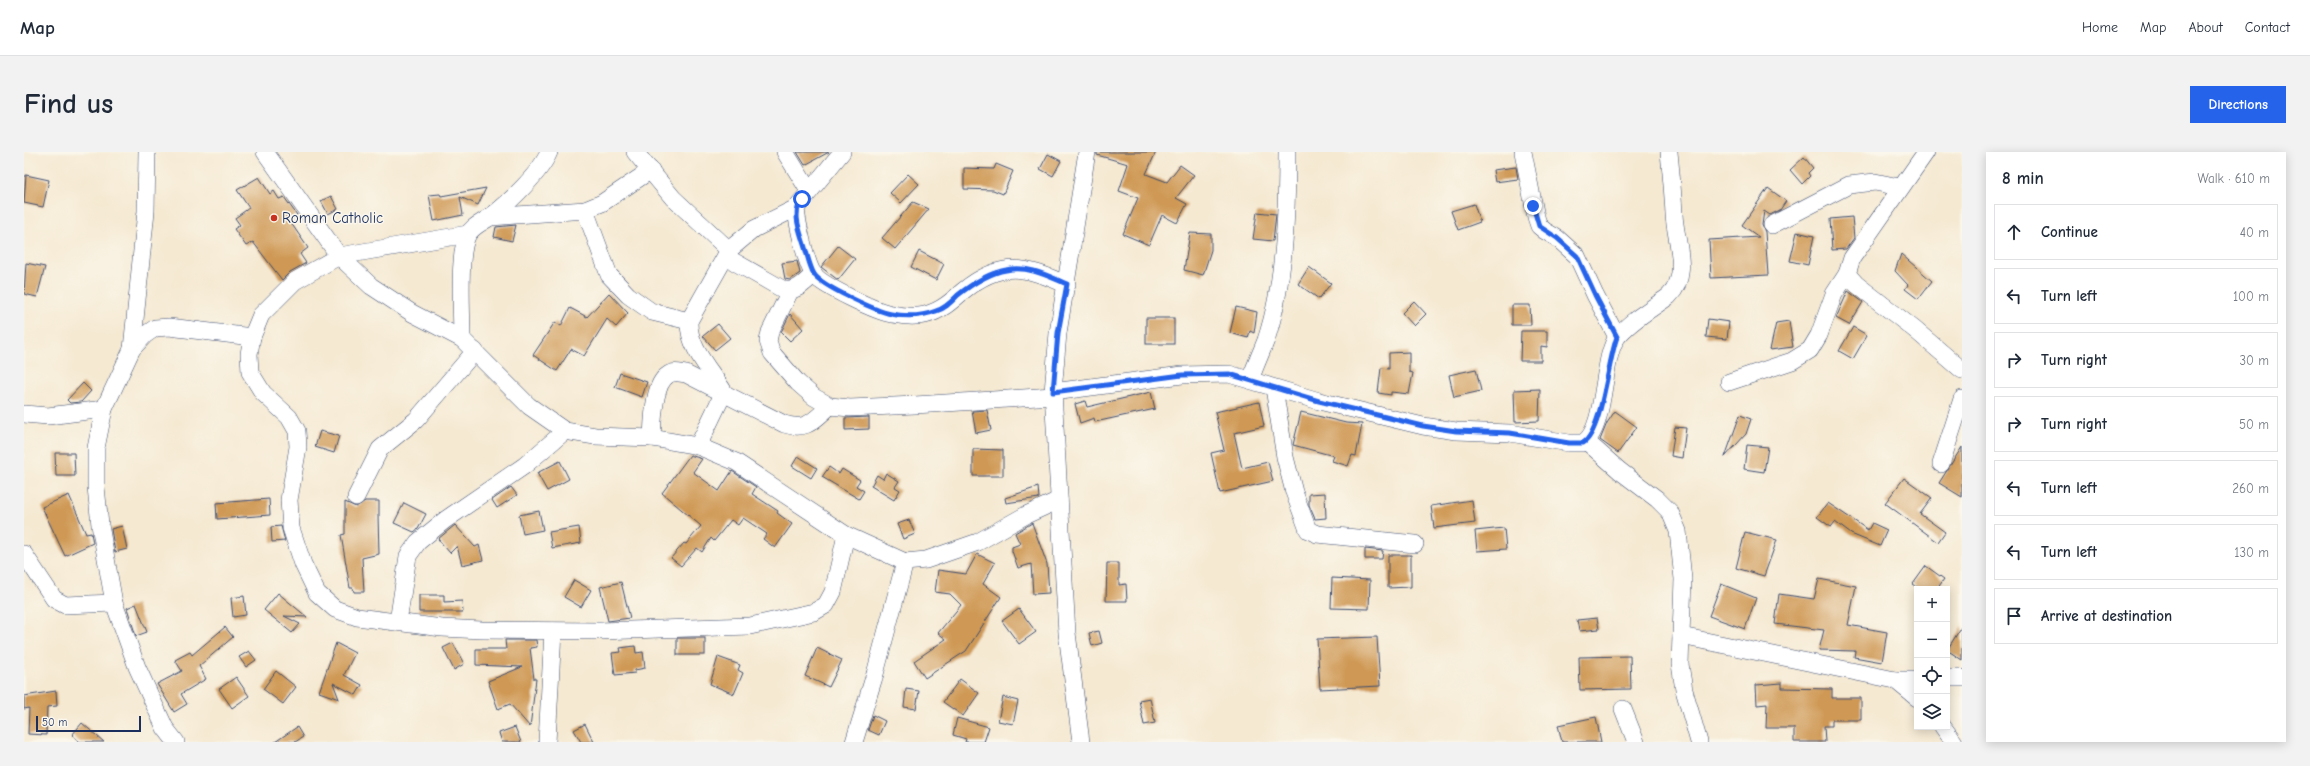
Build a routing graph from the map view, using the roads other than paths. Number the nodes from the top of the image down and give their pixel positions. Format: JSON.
{"nodes":[{"id":1,"x":147,"y":152,"type":"edge"},
{"id":2,"x":264,"y":152,"type":"edge"},
{"id":3,"x":549,"y":152,"type":"edge"},
{"id":4,"x":635,"y":152,"type":"edge"},
{"id":5,"x":785,"y":152,"type":"edge"},
{"id":6,"x":842,"y":152,"type":"edge"},
{"id":7,"x":1088,"y":152,"type":"edge"},
{"id":8,"x":1287,"y":152,"type":"edge"},
{"id":9,"x":1523,"y":152,"type":"edge"},
{"id":10,"x":1669,"y":152,"type":"edge"},
{"id":11,"x":1926,"y":152,"type":"edge"},
{"id":12,"x":651,"y":170,"type":"junction"},
{"id":13,"x":1900,"y":188,"type":"junction"},
{"id":14,"x":809,"y":191,"type":"junction"},
{"id":15,"x":796,"y":208,"type":"junction"},
{"id":16,"x":585,"y":210,"type":"junction"},
{"id":17,"x":490,"y":217,"type":"junction"},
{"id":18,"x":1772,"y":225,"type":"dead end"},
{"id":19,"x":468,"y":234,"type":"junction"},
{"id":20,"x":727,"y":254,"type":"junction"},
{"id":21,"x":340,"y":256,"type":"junction"},
{"id":22,"x":814,"y":274,"type":"junction"},
{"id":23,"x":1848,"y":274,"type":"junction"},
{"id":24,"x":1067,"y":284,"type":"junction"},
{"id":25,"x":790,"y":291,"type":"junction"},
{"id":26,"x":689,"y":321,"type":"junction"},
{"id":27,"x":252,"y":336,"type":"junction"},
{"id":28,"x":1617,"y":337,"type":"junction"},
{"id":29,"x":462,"y":339,"type":"junction"},
{"id":30,"x":132,"y":349,"type":"junction"},
{"id":31,"x":475,"y":350,"type":"junction"},
{"id":32,"x":1962,"y":370,"type":"edge"},
{"id":33,"x":1250,"y":380,"type":"junction"},
{"id":34,"x":1729,"y":382,"type":"dead end"},
{"id":35,"x":1274,"y":388,"type":"junction"},
{"id":36,"x":724,"y":392,"type":"junction"},
{"id":37,"x":1053,"y":394,"type":"junction"},
{"id":38,"x":1962,"y":399,"type":"edge"},
{"id":39,"x":830,"y":406,"type":"junction"},
{"id":40,"x":104,"y":409,"type":"junction"},
{"id":41,"x":24,"y":414,"type":"edge"},
{"id":42,"x":565,"y":431,"type":"junction"},
{"id":43,"x":652,"y":438,"type":"junction"},
{"id":44,"x":1586,"y":441,"type":"junction"},
{"id":45,"x":698,"y":446,"type":"junction"},
{"id":46,"x":1941,"y":464,"type":"dead end"},
{"id":47,"x":356,"y":497,"type":"dead end"},
{"id":48,"x":1059,"y":500,"type":"junction"},
{"id":49,"x":846,"y":535,"type":"junction"},
{"id":50,"x":1415,"y":544,"type":"dead end"},
{"id":51,"x":24,"y":554,"type":"edge"},
{"id":52,"x":905,"y":562,"type":"junction"},
{"id":53,"x":114,"y":603,"type":"junction"},
{"id":54,"x":398,"y":622,"type":"junction"},
{"id":55,"x":553,"y":631,"type":"junction"},
{"id":56,"x":1681,"y":636,"type":"junction"},
{"id":57,"x":1950,"y":678,"type":"edge"},
{"id":58,"x":1962,"y":678,"type":"edge"},
{"id":59,"x":1895,"y":680,"type":"junction"},
{"id":60,"x":1914,"y":680,"type":"edge"},
{"id":61,"x":1914,"y":696,"type":"edge"},
{"id":62,"x":1624,"y":709,"type":"dead end"},
{"id":63,"x":1945,"y":730,"type":"edge"},
{"id":64,"x":176,"y":742,"type":"edge"},
{"id":65,"x":547,"y":742,"type":"edge"},
{"id":66,"x":854,"y":742,"type":"edge"},
{"id":67,"x":1082,"y":742,"type":"edge"},
{"id":68,"x":1636,"y":742,"type":"edge"},
{"id":69,"x":1698,"y":742,"type":"edge"},
{"id":70,"x":1954,"y":742,"type":"edge"}],
"edges":[{"from":1,"to":30,"type":"street"},
{"from":2,"to":21,"type":"street"},
{"from":3,"to":17,"type":"street"},
{"from":4,"to":12,"type":"street"},
{"from":5,"to":14,"type":"street"},
{"from":6,"to":14,"type":"street"},
{"from":7,"to":24,"type":"street"},
{"from":8,"to":33,"type":"street"},
{"from":9,"to":28,"type":"street"},
{"from":10,"to":28,"type":"street"},
{"from":11,"to":13,"type":"street"},
{"from":12,"to":16,"type":"street"},
{"from":12,"to":20,"type":"street"},
{"from":13,"to":18,"type":"street"},
{"from":13,"to":23,"type":"street"},
{"from":14,"to":15,"type":"street"},
{"from":15,"to":20,"type":"street"},
{"from":15,"to":22,"type":"street"},
{"from":16,"to":17,"type":"street"},
{"from":16,"to":26,"type":"street"},
{"from":17,"to":19,"type":"street"},
{"from":19,"to":21,"type":"street"},
{"from":19,"to":29,"type":"street"},
{"from":20,"to":25,"type":"street"},
{"from":20,"to":26,"type":"street"},
{"from":21,"to":27,"type":"street"},
{"from":21,"to":29,"type":"street"},
{"from":22,"to":24,"type":"street"},
{"from":22,"to":25,"type":"street"},
{"from":23,"to":32,"type":"street"},
{"from":23,"to":34,"type":"street"},
{"from":24,"to":37,"type":"street"},
{"from":25,"to":39,"type":"street"},
{"from":26,"to":36,"type":"street"},
{"from":27,"to":30,"type":"street"},
{"from":27,"to":54,"type":"street"},
{"from":28,"to":44,"type":"street"},
{"from":29,"to":31,"type":"street"},
{"from":30,"to":40,"type":"street"},
{"from":31,"to":42,"type":"street"},
{"from":31,"to":47,"type":"street"},
{"from":33,"to":35,"type":"street"},
{"from":33,"to":37,"type":"street"},
{"from":35,"to":44,"type":"street"},
{"from":35,"to":50,"type":"street"},
{"from":36,"to":39,"type":"street"},
{"from":36,"to":43,"type":"street"},
{"from":36,"to":45,"type":"street"},
{"from":37,"to":39,"type":"street"},
{"from":37,"to":48,"type":"street"},
{"from":38,"to":46,"type":"street"},
{"from":40,"to":41,"type":"street"},
{"from":40,"to":53,"type":"street"},
{"from":42,"to":43,"type":"street"},
{"from":42,"to":54,"type":"street"},
{"from":43,"to":45,"type":"street"},
{"from":44,"to":56,"type":"street"},
{"from":45,"to":49,"type":"street"},
{"from":48,"to":52,"type":"street"},
{"from":48,"to":67,"type":"street"},
{"from":49,"to":52,"type":"street"},
{"from":49,"to":55,"type":"street"},
{"from":51,"to":53,"type":"street"},
{"from":52,"to":66,"type":"street"},
{"from":53,"to":64,"type":"street"},
{"from":54,"to":55,"type":"street"},
{"from":55,"to":65,"type":"street"},
{"from":56,"to":59,"type":"street"},
{"from":56,"to":69,"type":"street"},
{"from":57,"to":58,"type":"street"},
{"from":59,"to":60,"type":"street"},
{"from":59,"to":61,"type":"street"},
{"from":62,"to":68,"type":"street"},
{"from":63,"to":70,"type":"street"}]}
